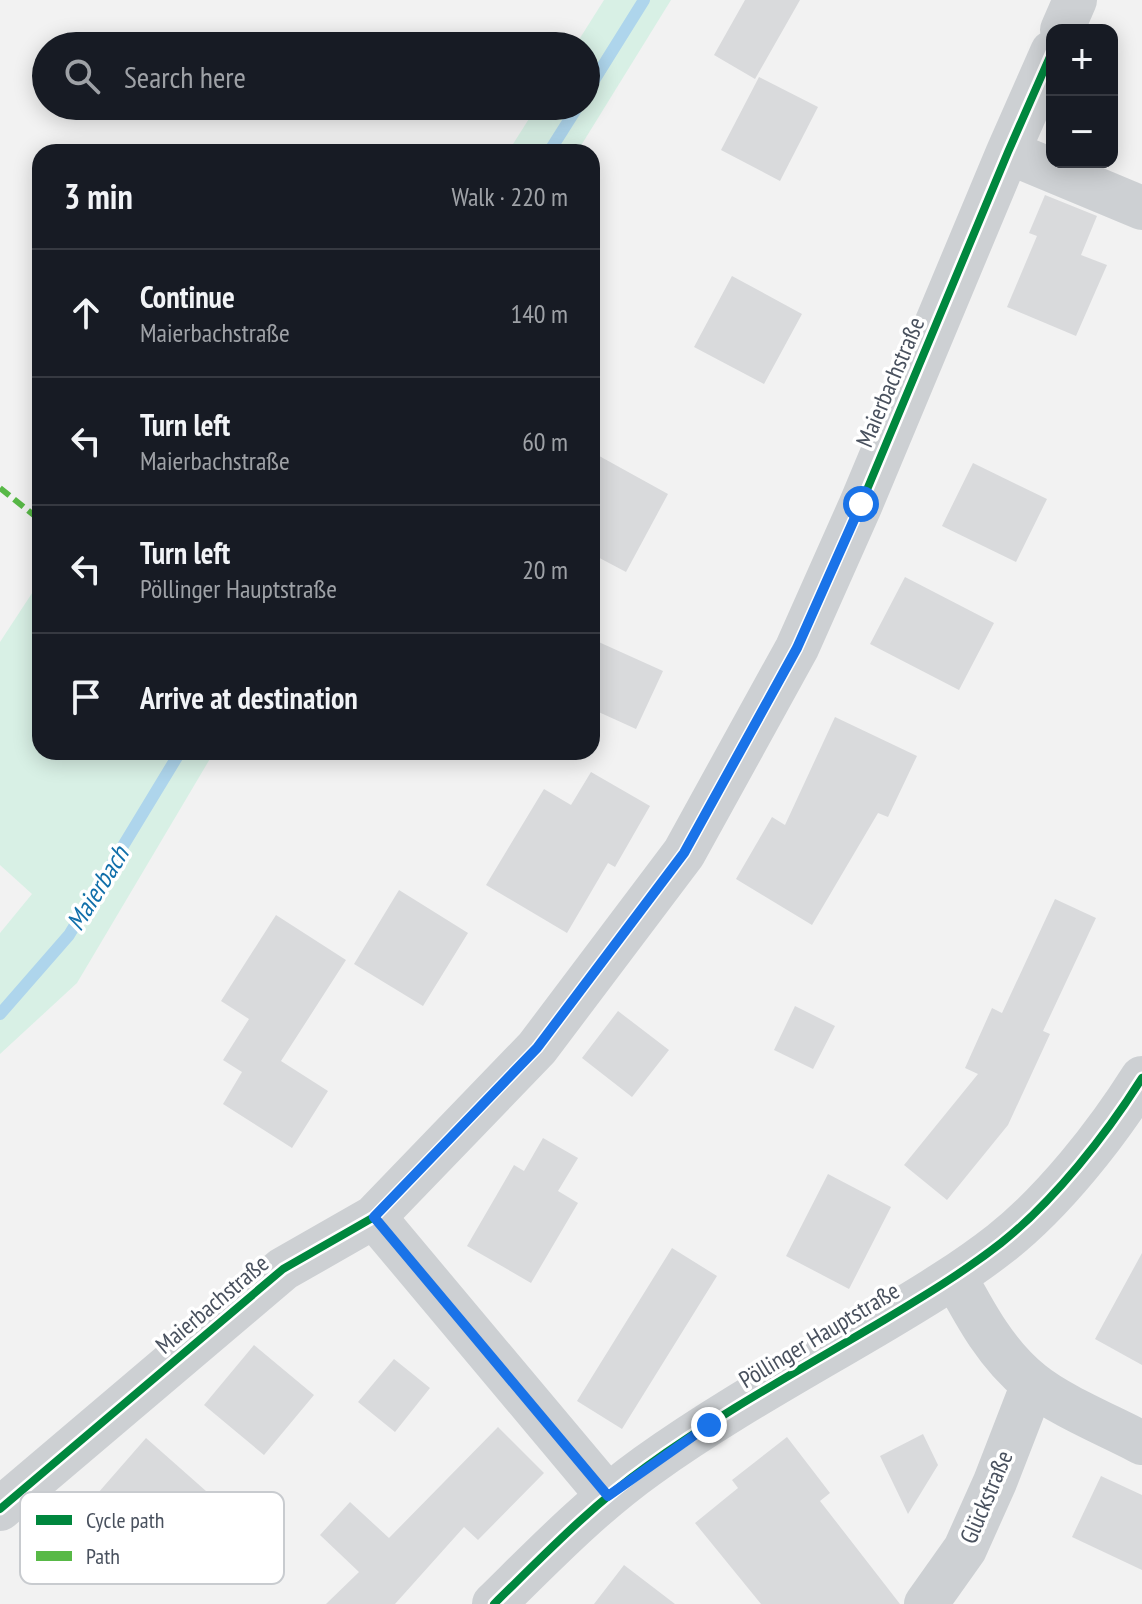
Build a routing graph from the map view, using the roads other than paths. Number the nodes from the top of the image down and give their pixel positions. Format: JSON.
{"nodes":[{"id":1,"x":1075,"y":0,"type":"edge"},
{"id":2,"x":1065,"y":24,"type":"edge"},
{"id":3,"x":1046,"y":66,"type":"edge"},
{"id":4,"x":1008,"y":152,"type":"junction"},
{"id":5,"x":1142,"y":208,"type":"edge"},
{"id":6,"x":1142,"y":1078,"type":"edge"},
{"id":7,"x":374,"y":1217,"type":"junction"},
{"id":8,"x":955,"y":1277,"type":"junction"},
{"id":9,"x":1033,"y":1384,"type":"junction"},
{"id":10,"x":1142,"y":1443,"type":"edge"},
{"id":11,"x":20,"y":1492,"type":"edge"},
{"id":12,"x":20,"y":1492,"type":"edge"},
{"id":13,"x":608,"y":1496,"type":"junction"},
{"id":14,"x":0,"y":1509,"type":"edge"},
{"id":15,"x":494,"y":1604,"type":"edge"},
{"id":16,"x":926,"y":1604,"type":"edge"}],
"edges":[{"from":1,"to":2,"type":"street"},
{"from":3,"to":4,"type":"street","name":"Maierbachstraße"},
{"from":4,"to":5,"type":"street"},
{"from":4,"to":7,"type":"street","name":"Maierbachstraße"},
{"from":6,"to":8,"type":"street","name":"Pöllinger Hauptstraße"},
{"from":7,"to":11,"type":"street","name":"Maierbachstraße"},
{"from":7,"to":13,"type":"street"},
{"from":8,"to":9,"type":"street"},
{"from":8,"to":13,"type":"street","name":"Pöllinger Hauptstraße"},
{"from":9,"to":10,"type":"street"},
{"from":9,"to":16,"type":"street","name":"Glückstraße"},
{"from":12,"to":14,"type":"street","name":"Maierbachstraße"},
{"from":13,"to":15,"type":"street","name":"Pöllinger Hauptstraße"}]}
